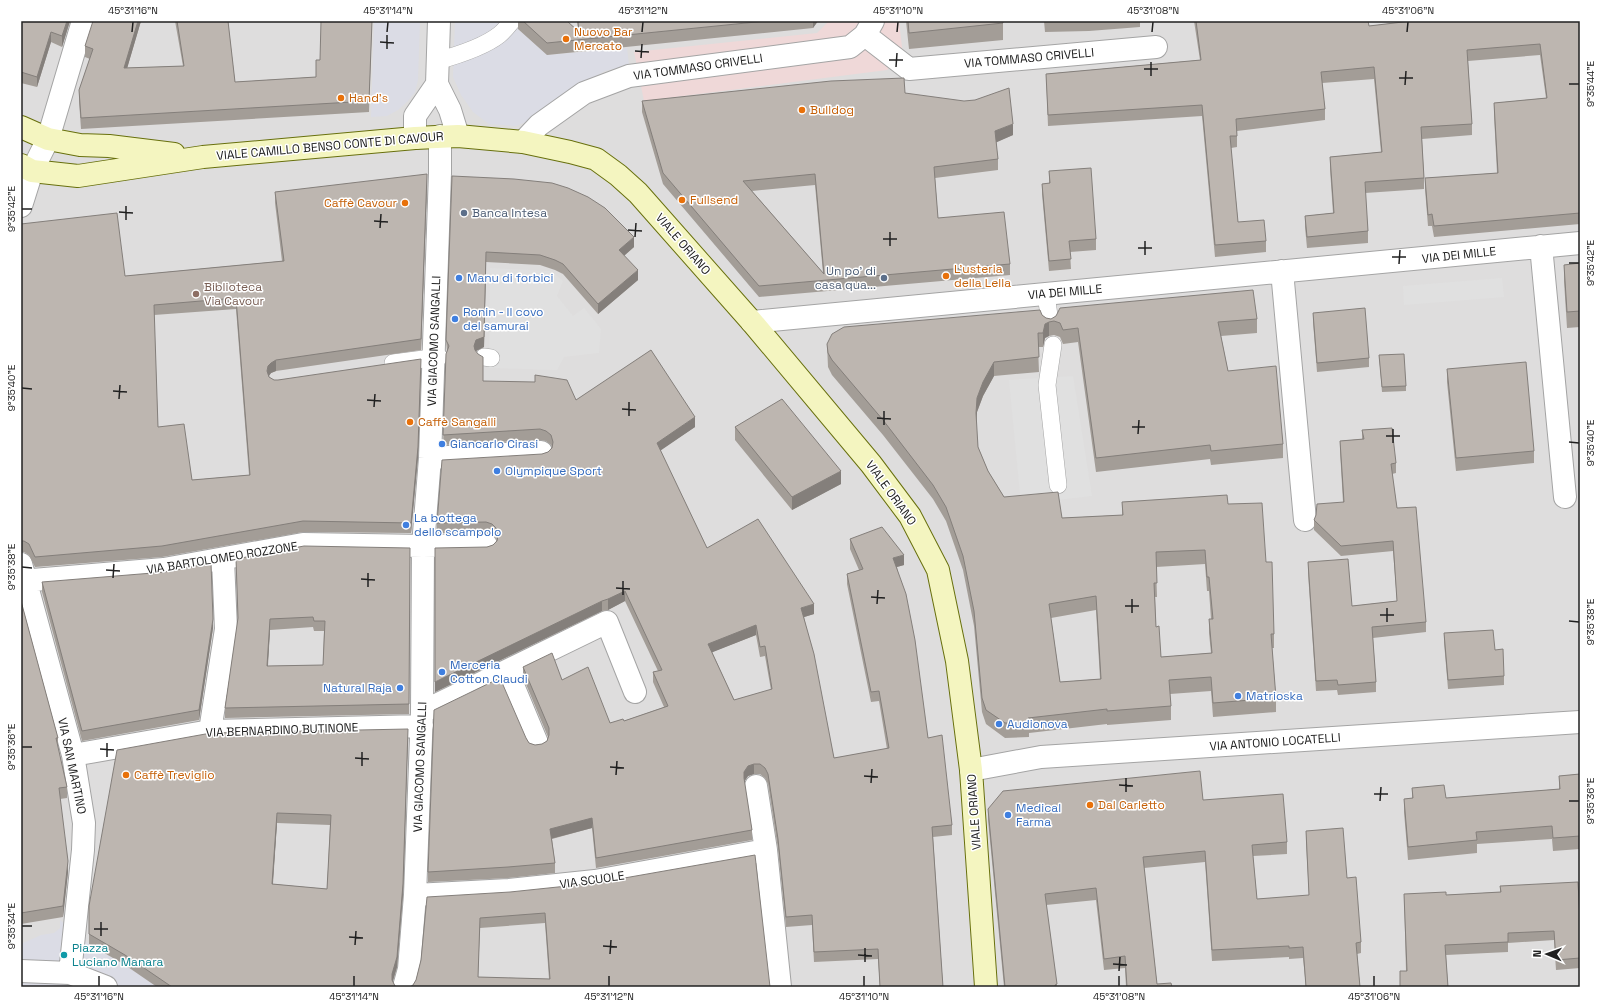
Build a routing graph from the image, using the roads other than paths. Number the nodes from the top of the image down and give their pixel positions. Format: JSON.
{"nodes":[{"id":1,"x":83,"y":21,"type":"edge"},
{"id":2,"x":438,"y":21,"type":"edge"},
{"id":3,"x":512,"y":21,"type":"edge"},
{"id":4,"x":869,"y":28,"type":"edge"},
{"id":5,"x":1156,"y":46,"type":"dead end"},
{"id":6,"x":437,"y":61,"type":"junction"},
{"id":7,"x":437,"y":84,"type":"junction"},
{"id":8,"x":21,"y":127,"type":"edge"},
{"id":9,"x":449,"y":136,"type":"junction"},
{"id":10,"x":414,"y":138,"type":"junction"},
{"id":11,"x":48,"y":139,"type":"junction"},
{"id":12,"x":523,"y":142,"type":"junction"},
{"id":13,"x":203,"y":157,"type":"junction"},
{"id":14,"x":26,"y":168,"type":"edge"},
{"id":15,"x":21,"y":206,"type":"edge"},
{"id":16,"x":1580,"y":243,"type":"edge"},
{"id":17,"x":1541,"y":246,"type":"junction"},
{"id":18,"x":1282,"y":271,"type":"junction"},
{"id":19,"x":1046,"y":294,"type":"junction"},
{"id":20,"x":752,"y":322,"type":"junction"},
{"id":21,"x":1050,"y":323,"type":"edge"},
{"id":22,"x":1053,"y":345,"type":"dead end"},
{"id":23,"x":436,"y":357,"type":"junction"},
{"id":24,"x":378,"y":366,"type":"edge"},
{"id":25,"x":541,"y":452,"type":"dead end"},
{"id":26,"x":430,"y":458,"type":"junction"},
{"id":27,"x":1058,"y":485,"type":"dead end"},
{"id":28,"x":1565,"y":497,"type":"dead end"},
{"id":29,"x":1305,"y":520,"type":"dead end"},
{"id":30,"x":486,"y":545,"type":"dead end"},
{"id":31,"x":423,"y":546,"type":"junction"},
{"id":32,"x":223,"y":560,"type":"junction"},
{"id":33,"x":23,"y":575,"type":"edge"},
{"id":34,"x":508,"y":671,"type":"junction"},
{"id":35,"x":635,"y":692,"type":"dead end"},
{"id":36,"x":422,"y":719,"type":"junction"},
{"id":37,"x":1580,"y":722,"type":"edge"},
{"id":38,"x":210,"y":731,"type":"junction"},
{"id":39,"x":537,"y":743,"type":"edge"},
{"id":40,"x":72,"y":755,"type":"junction"},
{"id":41,"x":971,"y":770,"type":"junction"},
{"id":42,"x":756,"y":786,"type":"dead end"},
{"id":43,"x":766,"y":850,"type":"junction"},
{"id":44,"x":415,"y":894,"type":"junction"},
{"id":45,"x":21,"y":971,"type":"edge"},
{"id":46,"x":70,"y":973,"type":"junction"},
{"id":47,"x":106,"y":987,"type":"edge"},
{"id":48,"x":404,"y":987,"type":"edge"},
{"id":49,"x":780,"y":987,"type":"edge"},
{"id":50,"x":986,"y":987,"type":"edge"}],
"edges":[{"from":1,"to":11,"type":"street"},
{"from":2,"to":6,"type":"street"},
{"from":3,"to":6,"type":"lane"},
{"from":4,"to":5,"type":"street","name":"VIA TOMMASO CRIVELLI"},
{"from":4,"to":12,"type":"street","name":"VIA TOMMASO CRIVELLI"},
{"from":6,"to":7,"type":"street"},
{"from":7,"to":9,"type":"street","name":"VIA GIACOMO SANGALLI"},
{"from":7,"to":10,"type":"street"},
{"from":8,"to":11,"type":"street","name":"VIALE CAMILLO BENSO CONTE DI CAVOUR"},
{"from":9,"to":10,"type":"street","name":"VIALE CAMILLO BENSO CONTE DI CAVOUR"},
{"from":9,"to":12,"type":"street","name":"VIALE CAMILLO BENSO CONTE DI CAVOUR"},
{"from":9,"to":23,"type":"street","name":"VIA GIACOMO SANGALLI"},
{"from":10,"to":13,"type":"street","name":"VIALE CAMILLO BENSO CONTE DI CAVOUR"},
{"from":11,"to":13,"type":"street","name":"VIALE CAMILLO BENSO CONTE DI CAVOUR"},
{"from":11,"to":14,"type":"street"},
{"from":12,"to":20,"type":"street","name":"VIALE ORIANO"},
{"from":13,"to":14,"type":"street","name":"VIALE CAMILLO BENSO CONTE DI CAVOUR"},
{"from":14,"to":15,"type":"street"},
{"from":16,"to":17,"type":"street","name":"VIA DEI MILLE"},
{"from":17,"to":18,"type":"street","name":"VIA DEI MILLE"},
{"from":17,"to":28,"type":"street"},
{"from":18,"to":19,"type":"street","name":"VIA DEI MILLE"},
{"from":18,"to":29,"type":"street"},
{"from":19,"to":20,"type":"street","name":"VIA DEI MILLE"},
{"from":19,"to":21,"type":"lane"},
{"from":20,"to":41,"type":"street","name":"VIALE ORIANO"},
{"from":22,"to":27,"type":"lane"},
{"from":23,"to":24,"type":"lane"},
{"from":23,"to":26,"type":"street","name":"VIA GIACOMO SANGALLI"},
{"from":25,"to":26,"type":"street"},
{"from":26,"to":31,"type":"street","name":"VIA GIACOMO SANGALLI"},
{"from":30,"to":31,"type":"street"},
{"from":31,"to":32,"type":"street","name":"VIA BARTOLOMEO ROZZONE"},
{"from":31,"to":36,"type":"street","name":"VIA GIACOMO SANGALLI"},
{"from":32,"to":33,"type":"street","name":"VIA BARTOLOMEO ROZZONE"},
{"from":32,"to":38,"type":"street"},
{"from":33,"to":40,"type":"street","name":"VIA SAN MARTINO"},
{"from":34,"to":35,"type":"street","name":"VIA BERNARDINO BUTINONE"},
{"from":34,"to":36,"type":"street","name":"VIA BERNARDINO BUTINONE"},
{"from":34,"to":39,"type":"street"},
{"from":36,"to":38,"type":"street","name":"VIA BERNARDINO BUTINONE"},
{"from":36,"to":44,"type":"street","name":"VIA GIACOMO SANGALLI"},
{"from":37,"to":41,"type":"street","name":"VIA ANTONIO LOCATELLI"},
{"from":38,"to":40,"type":"street","name":"VIA BERNARDINO BUTINONE"},
{"from":40,"to":46,"type":"street","name":"VIA SAN MARTINO"},
{"from":41,"to":50,"type":"street","name":"VIALE ORIANO"},
{"from":42,"to":43,"type":"street"},
{"from":43,"to":44,"type":"street","name":"VIA SCUOLE"},
{"from":43,"to":49,"type":"street"},
{"from":44,"to":48,"type":"street","name":"VIA GIACOMO SANGALLI"},
{"from":45,"to":46,"type":"street"},
{"from":46,"to":47,"type":"street"}]}
